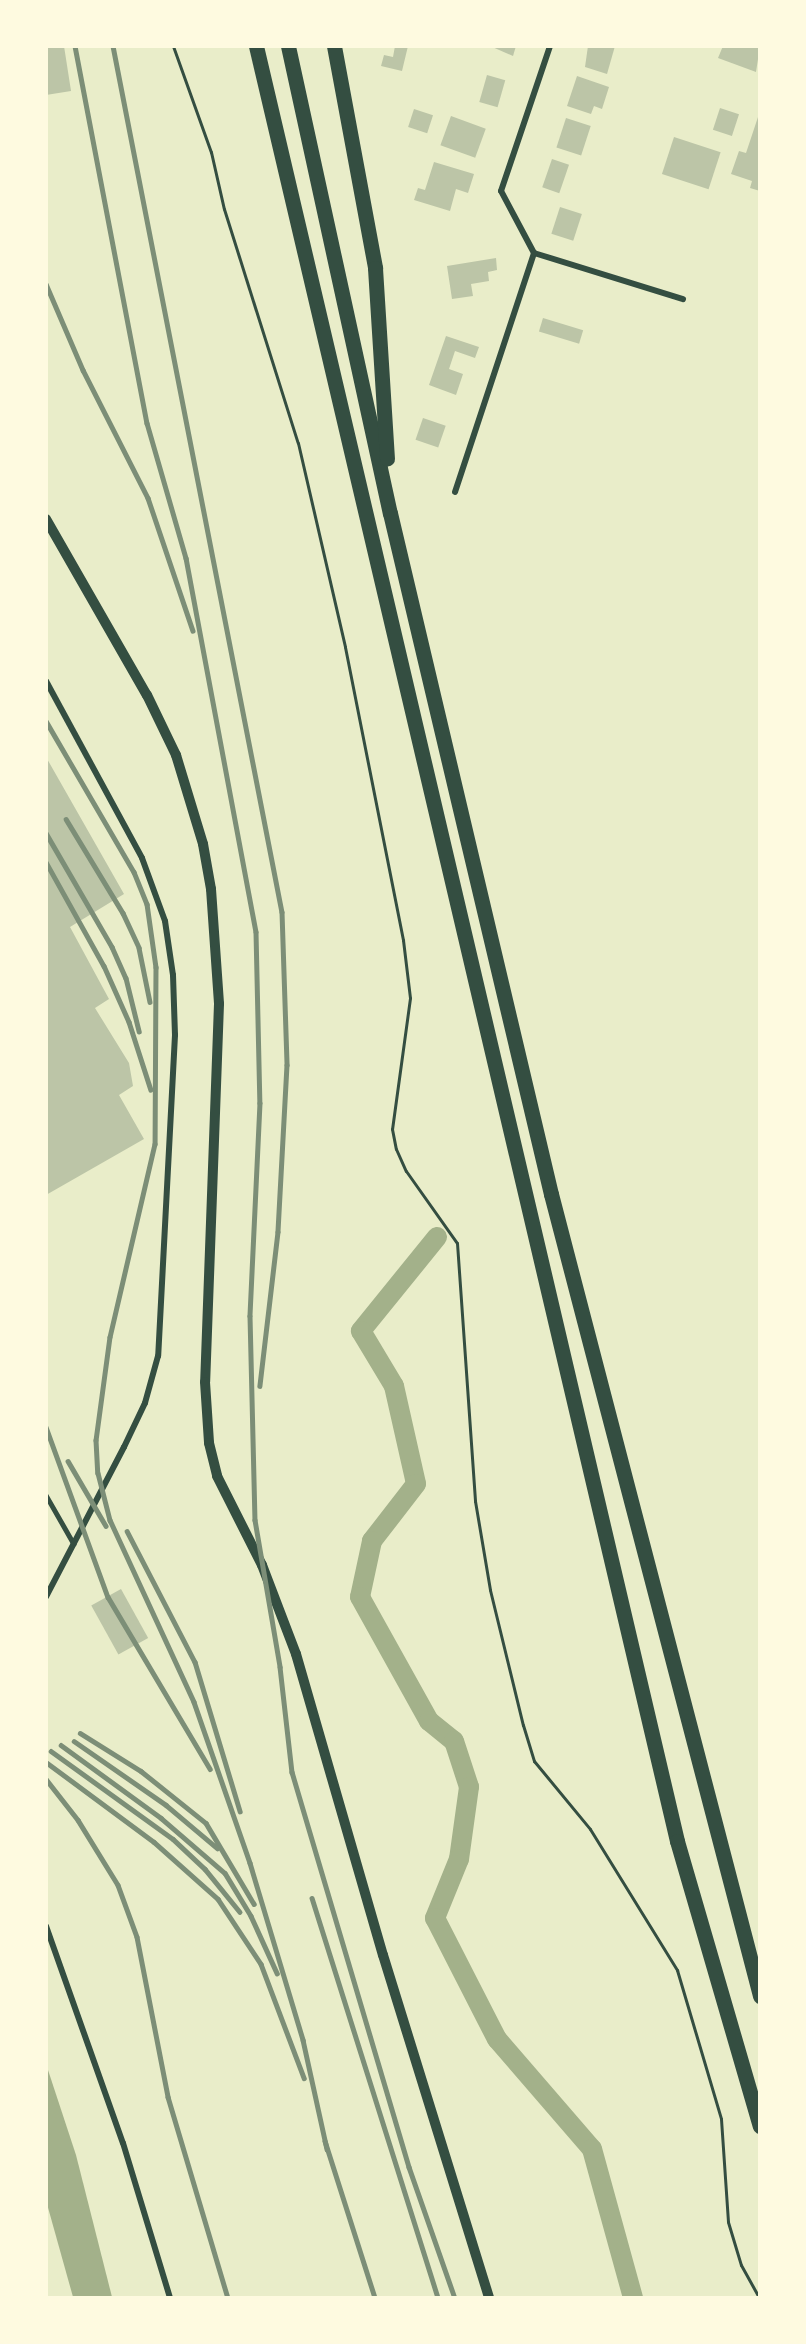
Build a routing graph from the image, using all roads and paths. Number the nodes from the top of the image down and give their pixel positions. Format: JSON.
{"nodes":[{"id":1,"x":173,"y":46,"type":"edge"},
{"id":2,"x":256,"y":46,"type":"edge"},
{"id":3,"x":288,"y":46,"type":"edge"},
{"id":4,"x":334,"y":46,"type":"edge"},
{"id":5,"x":550,"y":46,"type":"edge"},
{"id":6,"x":534,"y":253,"type":"junction"},
{"id":7,"x":683,"y":299,"type":"dead end"},
{"id":8,"x":455,"y":492,"type":"dead end"},
{"id":9,"x":390,"y":513,"type":"junction"},
{"id":10,"x":46,"y":519,"type":"edge"},
{"id":11,"x":46,"y":681,"type":"edge"},
{"id":12,"x":46,"y":1495,"type":"edge"},
{"id":13,"x":74,"y":1544,"type":"junction"},
{"id":14,"x":46,"y":1596,"type":"edge"},
{"id":15,"x":46,"y":1926,"type":"edge"},
{"id":16,"x":759,"y":1996,"type":"edge"},
{"id":17,"x":759,"y":2126,"type":"edge"},
{"id":18,"x":170,"y":2298,"type":"edge"},
{"id":19,"x":489,"y":2298,"type":"edge"},
{"id":20,"x":759,"y":2298,"type":"edge"}],
"edges":[{"from":1,"to":20,"type":"path"},
{"from":2,"to":17,"type":"highway"},
{"from":3,"to":9,"type":"highway"},
{"from":4,"to":9,"type":"highway"},
{"from":5,"to":6,"type":"street"},
{"from":6,"to":7,"type":"street"},
{"from":6,"to":8,"type":"street"},
{"from":9,"to":16,"type":"highway"},
{"from":10,"to":19,"type":"street"},
{"from":11,"to":13,"type":"street"},
{"from":12,"to":13,"type":"lane"},
{"from":13,"to":14,"type":"street"},
{"from":15,"to":18,"type":"street"}]}
